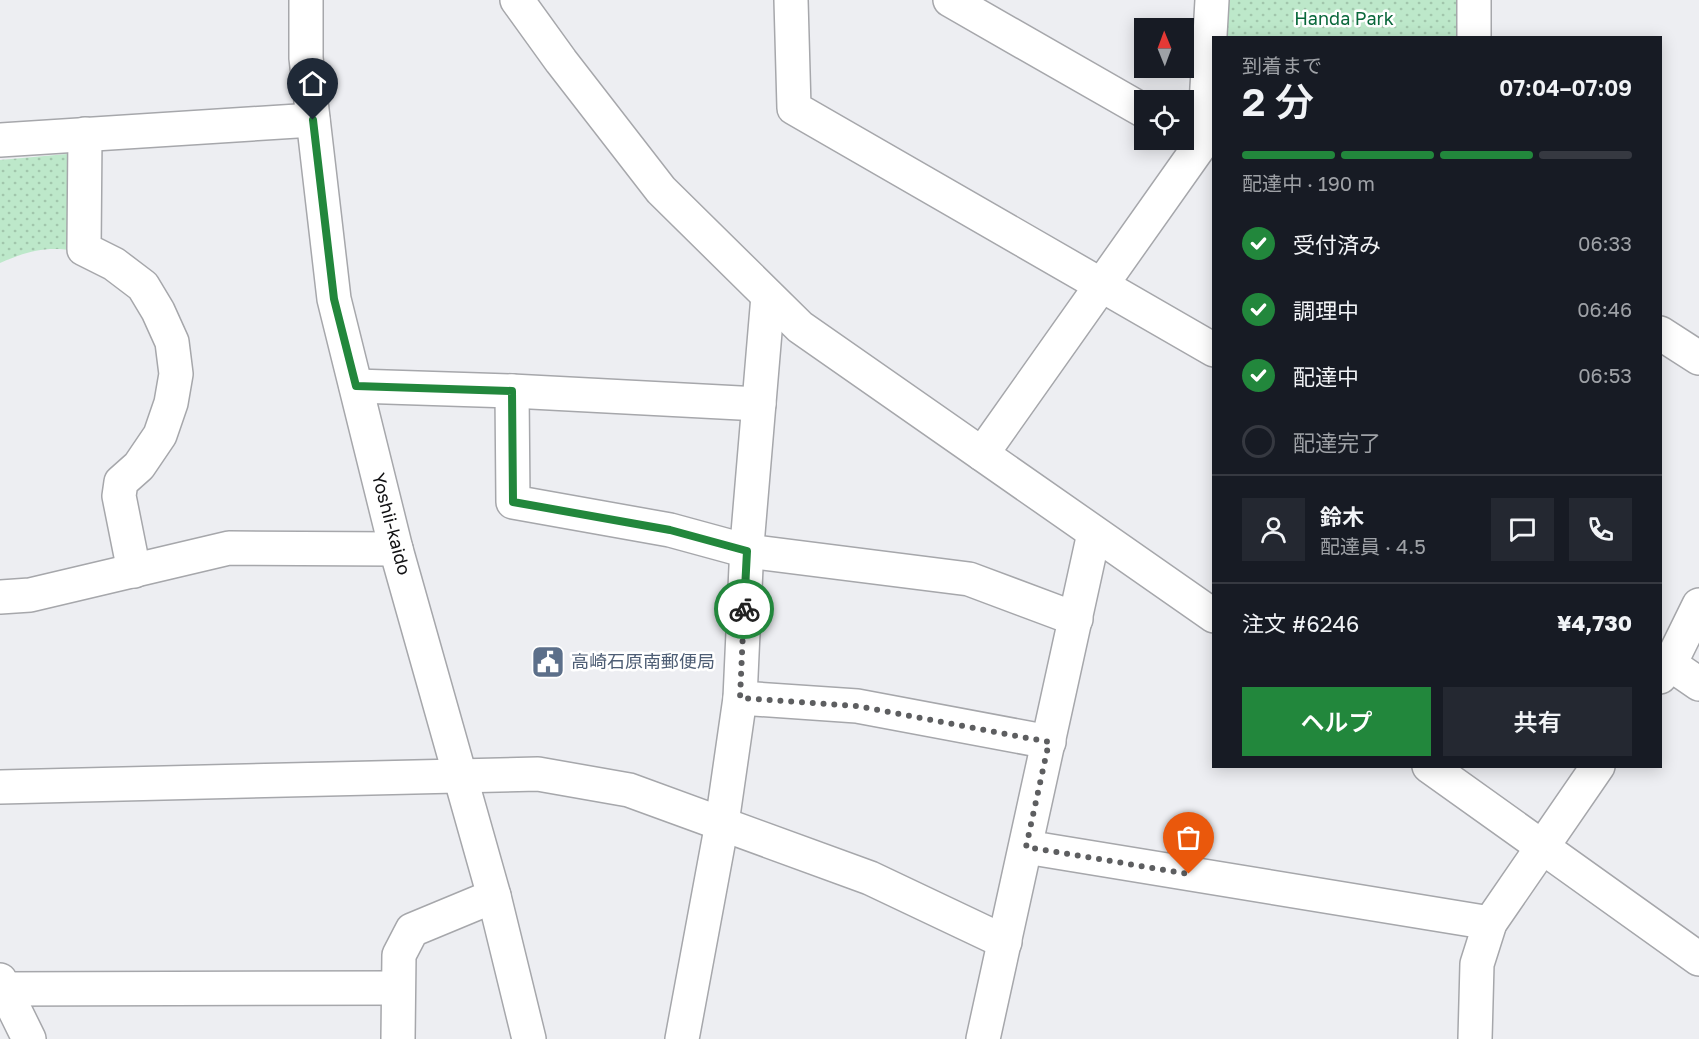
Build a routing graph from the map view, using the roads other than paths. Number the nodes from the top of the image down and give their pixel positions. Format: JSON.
{"nodes":[{"id":1,"x":306,"y":0,"type":"edge"},
{"id":2,"x":517,"y":0,"type":"edge"},
{"id":3,"x":791,"y":0,"type":"edge"},
{"id":4,"x":1212,"y":0,"type":"edge"},
{"id":5,"x":1474,"y":0,"type":"edge"},
{"id":6,"x":956,"y":2,"type":"edge"},
{"id":7,"x":1473,"y":36,"type":"edge"},
{"id":8,"x":1134,"y":105,"type":"edge"},
{"id":9,"x":313,"y":120,"type":"junction"},
{"id":10,"x":85,"y":134,"type":"junction"},
{"id":11,"x":1200,"y":138,"type":"edge"},
{"id":12,"x":0,"y":140,"type":"edge"},
{"id":13,"x":1101,"y":285,"type":"junction"},
{"id":14,"x":768,"y":296,"type":"junction"},
{"id":15,"x":1662,"y":334,"type":"edge"},
{"id":16,"x":1212,"y":349,"type":"edge"},
{"id":17,"x":1699,"y":358,"type":"edge"},
{"id":18,"x":356,"y":386,"type":"junction"},
{"id":19,"x":512,"y":391,"type":"junction"},
{"id":20,"x":759,"y":404,"type":"junction"},
{"id":21,"x":982,"y":454,"type":"junction"},
{"id":22,"x":1094,"y":533,"type":"junction"},
{"id":23,"x":396,"y":549,"type":"junction"},
{"id":24,"x":747,"y":551,"type":"junction"},
{"id":25,"x":134,"y":570,"type":"junction"},
{"id":26,"x":0,"y":597,"type":"edge"},
{"id":27,"x":1699,"y":605,"type":"edge"},
{"id":28,"x":1212,"y":615,"type":"edge"},
{"id":29,"x":1076,"y":619,"type":"junction"},
{"id":30,"x":1665,"y":671,"type":"edge"},
{"id":31,"x":1699,"y":684,"type":"edge"},
{"id":32,"x":740,"y":698,"type":"junction"},
{"id":33,"x":1049,"y":742,"type":"junction"},
{"id":34,"x":1432,"y":768,"type":"edge"},
{"id":35,"x":1597,"y":768,"type":"edge"},
{"id":36,"x":461,"y":777,"type":"junction"},
{"id":37,"x":0,"y":788,"type":"edge"},
{"id":38,"x":722,"y":823,"type":"junction"},
{"id":39,"x":1543,"y":846,"type":"junction"},
{"id":40,"x":1026,"y":847,"type":"junction"},
{"id":41,"x":494,"y":896,"type":"junction"},
{"id":42,"x":1490,"y":922,"type":"junction"},
{"id":43,"x":1005,"y":942,"type":"junction"},
{"id":44,"x":1699,"y":958,"type":"edge"},
{"id":45,"x":2,"y":985,"type":"edge"},
{"id":46,"x":398,"y":988,"type":"junction"},
{"id":47,"x":29,"y":1039,"type":"edge"},
{"id":48,"x":398,"y":1039,"type":"edge"},
{"id":49,"x":530,"y":1039,"type":"edge"},
{"id":50,"x":682,"y":1039,"type":"edge"},
{"id":51,"x":984,"y":1039,"type":"edge"},
{"id":52,"x":1475,"y":1039,"type":"edge"}],
"edges":[{"from":1,"to":9,"type":"street","name":"Yoshii-kaido"},
{"from":2,"to":14,"type":"street"},
{"from":3,"to":13,"type":"street"},
{"from":4,"to":11,"type":"street"},
{"from":5,"to":7,"type":"street"},
{"from":6,"to":8,"type":"street"},
{"from":9,"to":10,"type":"street"},
{"from":9,"to":18,"type":"street","name":"Yoshii-kaido"},
{"from":10,"to":12,"type":"street"},
{"from":10,"to":25,"type":"street"},
{"from":11,"to":13,"type":"street"},
{"from":13,"to":16,"type":"street"},
{"from":13,"to":21,"type":"street"},
{"from":14,"to":20,"type":"street"},
{"from":14,"to":21,"type":"street"},
{"from":15,"to":17,"type":"street"},
{"from":18,"to":19,"type":"street"},
{"from":18,"to":23,"type":"street","name":"Yoshii-kaido"},
{"from":19,"to":20,"type":"street"},
{"from":19,"to":24,"type":"street"},
{"from":20,"to":24,"type":"street"},
{"from":21,"to":22,"type":"street"},
{"from":22,"to":28,"type":"street"},
{"from":22,"to":29,"type":"street"},
{"from":23,"to":25,"type":"street"},
{"from":23,"to":36,"type":"street","name":"Yoshii-kaido"},
{"from":24,"to":29,"type":"street"},
{"from":24,"to":32,"type":"street"},
{"from":25,"to":26,"type":"street"},
{"from":27,"to":30,"type":"street"},
{"from":29,"to":33,"type":"street"},
{"from":30,"to":31,"type":"street"},
{"from":32,"to":33,"type":"street"},
{"from":32,"to":38,"type":"street"},
{"from":33,"to":40,"type":"street"},
{"from":34,"to":39,"type":"street"},
{"from":35,"to":39,"type":"street"},
{"from":36,"to":37,"type":"street"},
{"from":36,"to":38,"type":"street"},
{"from":36,"to":41,"type":"street","name":"Yoshii-kaido"},
{"from":38,"to":43,"type":"street"},
{"from":38,"to":50,"type":"street"},
{"from":39,"to":42,"type":"street"},
{"from":39,"to":44,"type":"street"},
{"from":40,"to":42,"type":"street"},
{"from":40,"to":43,"type":"street"},
{"from":41,"to":46,"type":"street"},
{"from":41,"to":49,"type":"street","name":"Yoshii-kaido"},
{"from":42,"to":52,"type":"street"},
{"from":43,"to":51,"type":"street"},
{"from":45,"to":46,"type":"street"},
{"from":45,"to":47,"type":"street"},
{"from":46,"to":48,"type":"street"}]}
